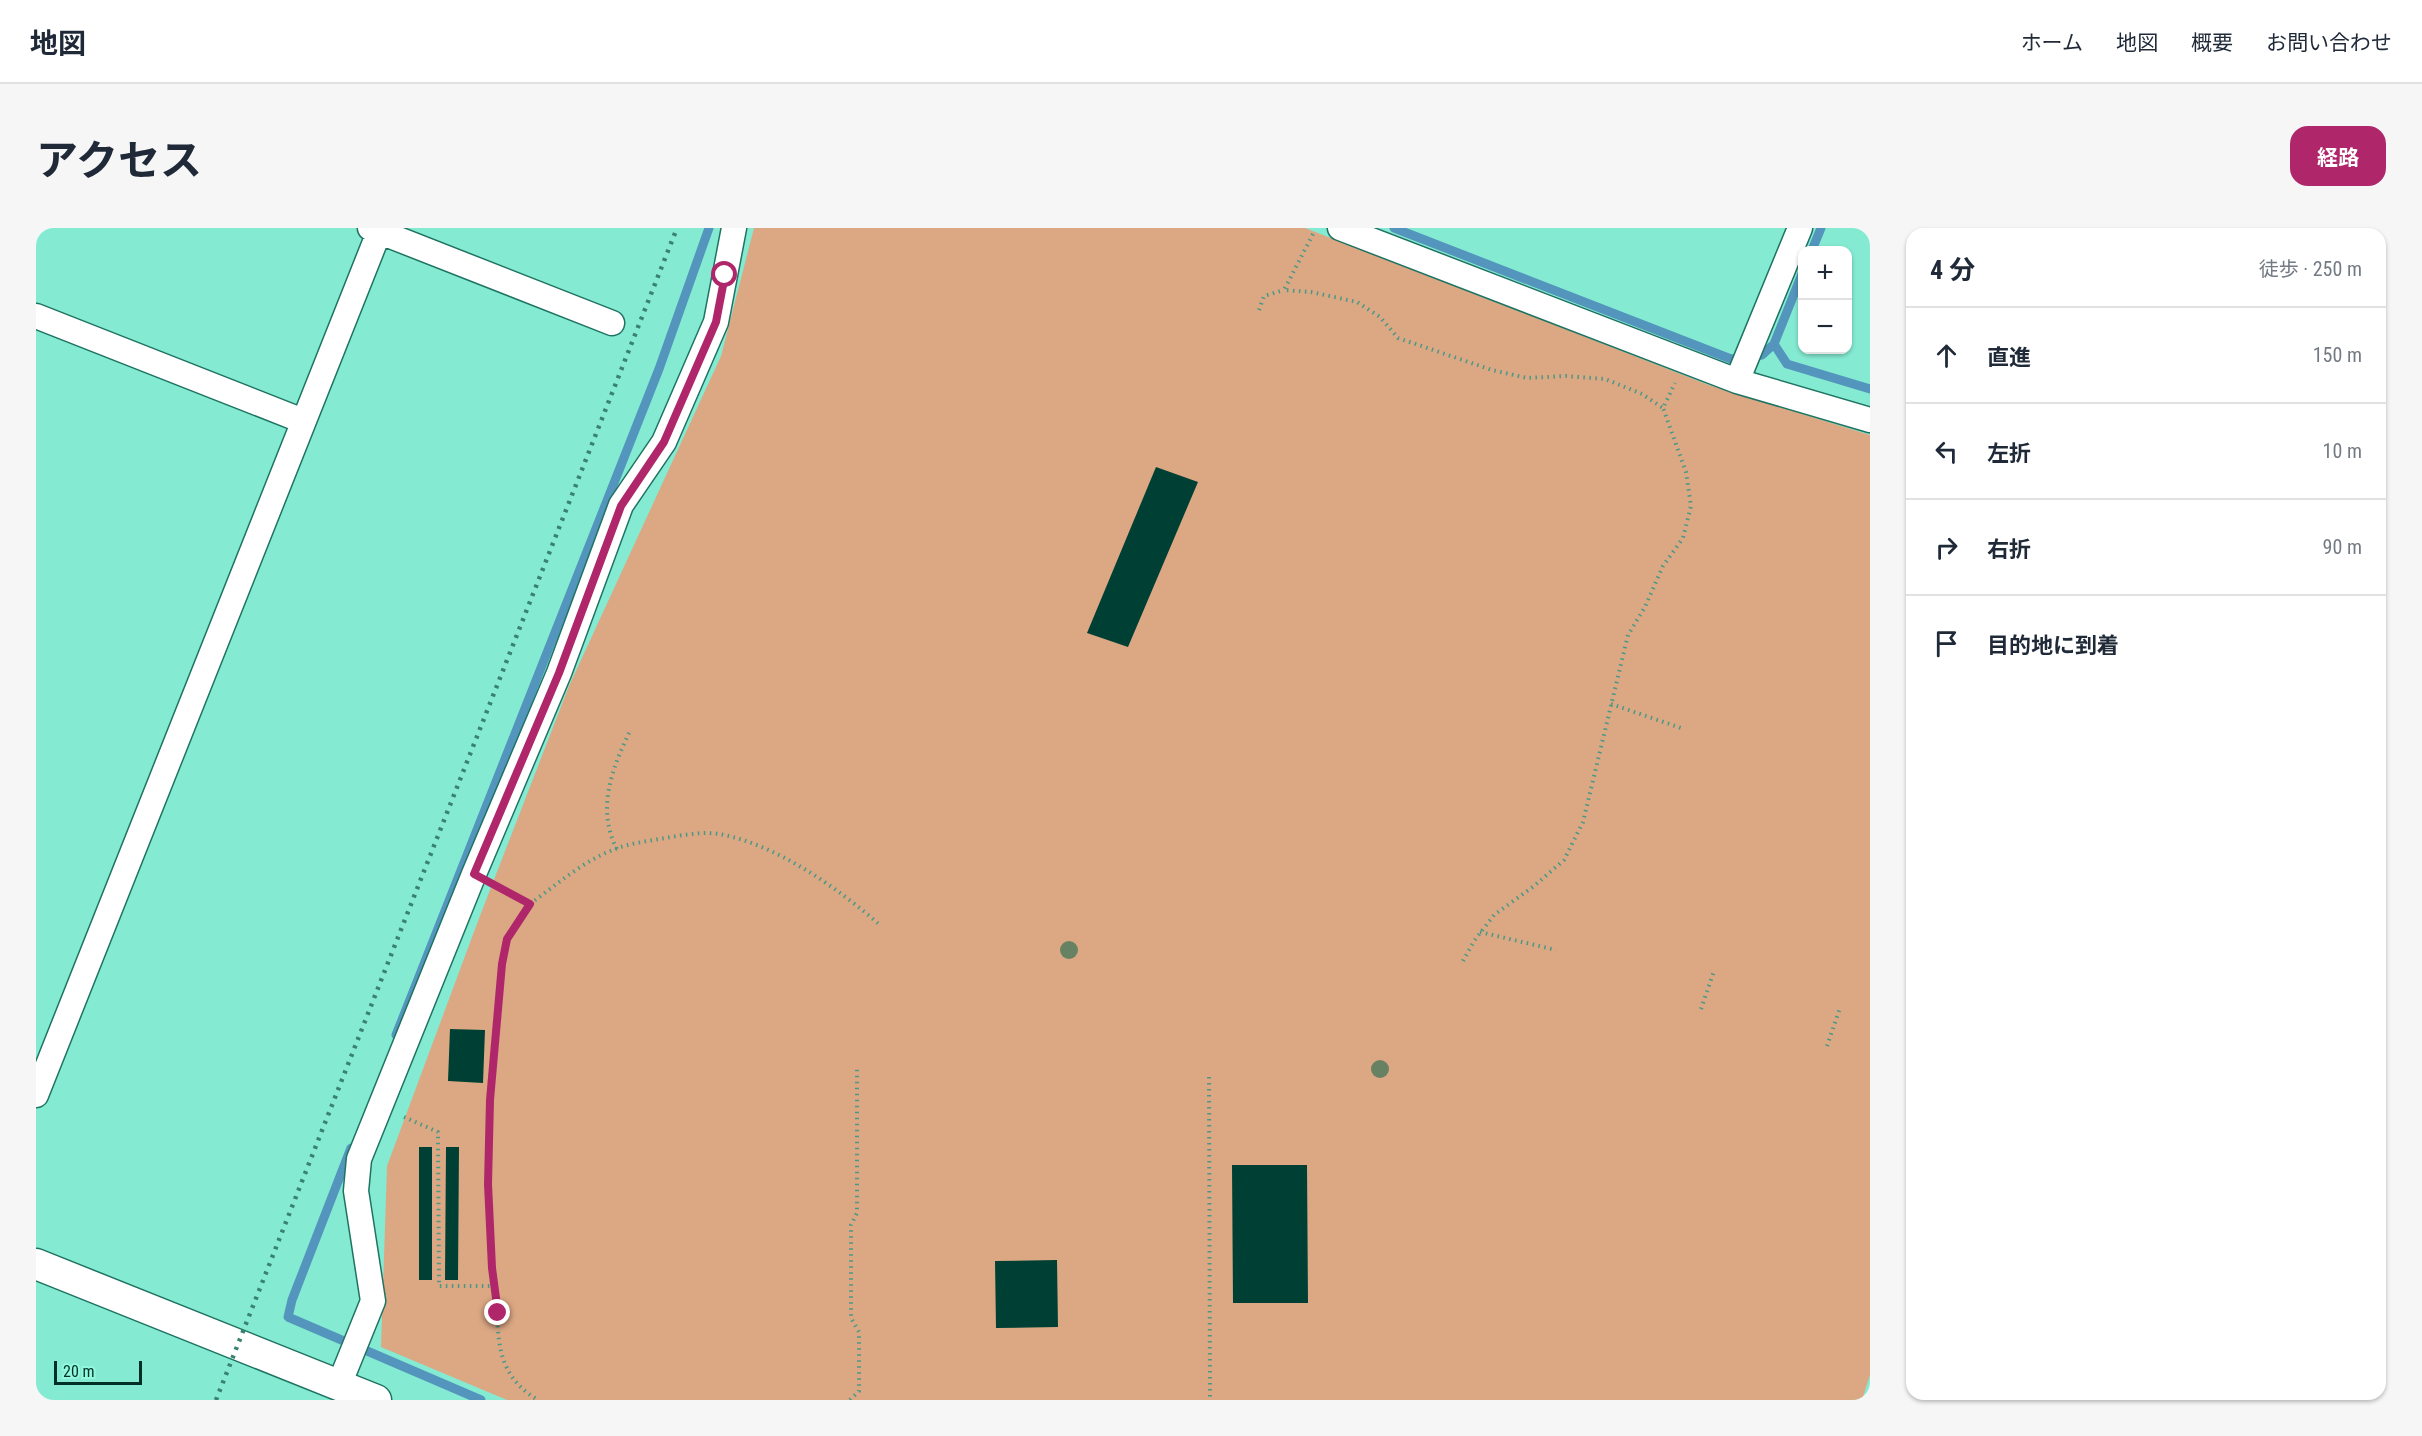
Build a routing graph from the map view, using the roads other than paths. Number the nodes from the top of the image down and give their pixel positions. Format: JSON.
{"nodes":[{"id":1,"x":734,"y":228,"type":"edge"},
{"id":2,"x":1340,"y":228,"type":"edge"},
{"id":3,"x":1800,"y":228,"type":"edge"},
{"id":4,"x":374,"y":230,"type":"edge"},
{"id":5,"x":36,"y":316,"type":"edge"},
{"id":6,"x":612,"y":323,"type":"dead end"},
{"id":7,"x":1739,"y":375,"type":"junction"},
{"id":8,"x":1870,"y":420,"type":"edge"},
{"id":9,"x":303,"y":421,"type":"junction"},
{"id":10,"x":38,"y":1084,"type":"edge"},
{"id":11,"x":36,"y":1264,"type":"edge"},
{"id":12,"x":339,"y":1385,"type":"junction"},
{"id":13,"x":376,"y":1400,"type":"edge"}],
"edges":[{"from":1,"to":12,"type":"street"},
{"from":2,"to":7,"type":"street"},
{"from":3,"to":7,"type":"street"},
{"from":4,"to":6,"type":"street"},
{"from":4,"to":9,"type":"street"},
{"from":5,"to":9,"type":"street"},
{"from":7,"to":8,"type":"street"},
{"from":9,"to":10,"type":"street"},
{"from":11,"to":12,"type":"street"},
{"from":12,"to":13,"type":"street"}]}
